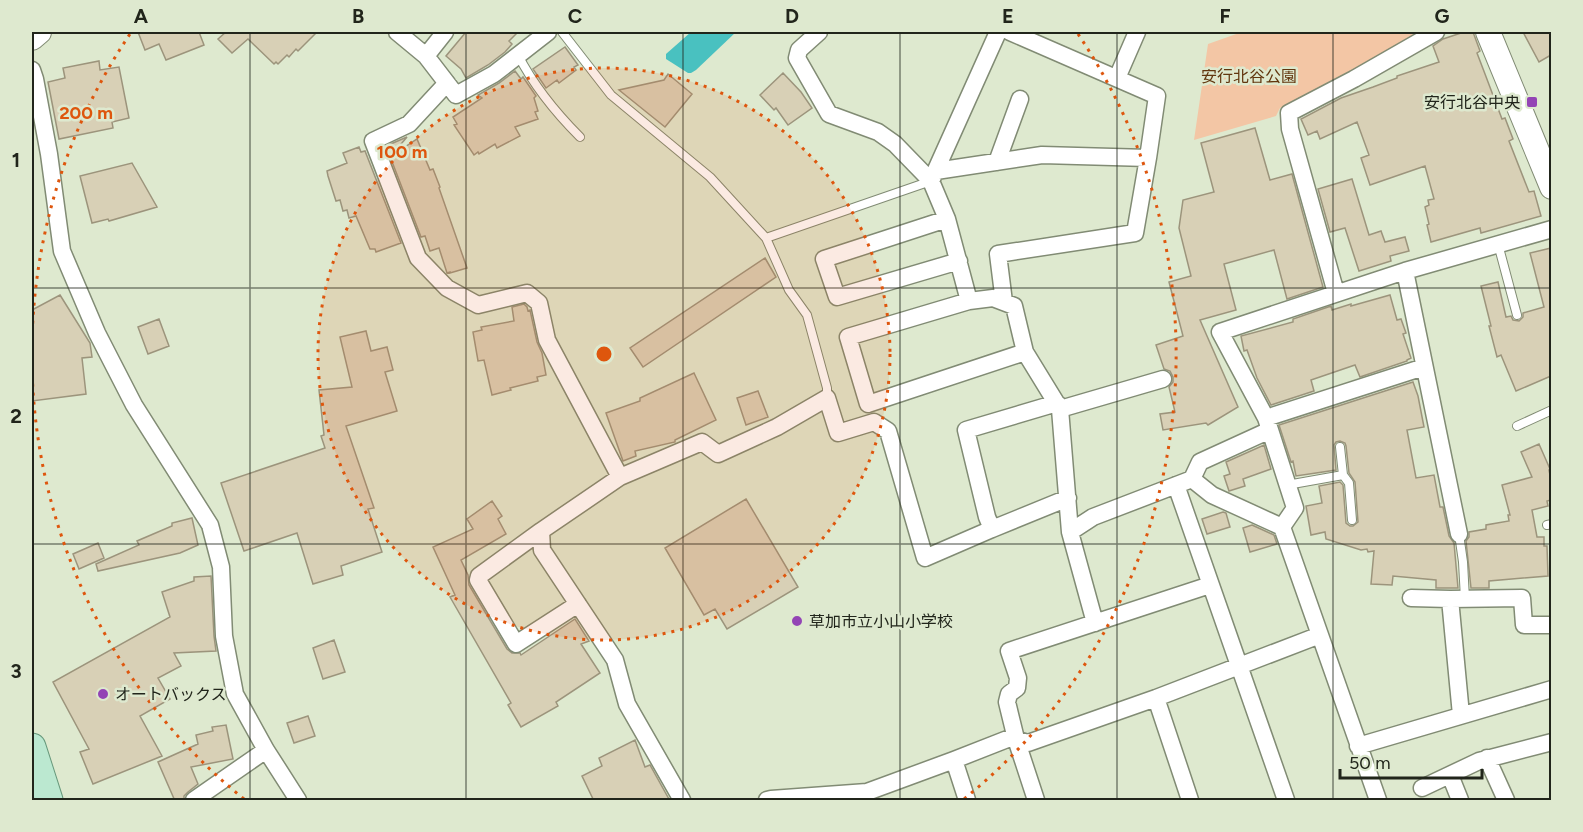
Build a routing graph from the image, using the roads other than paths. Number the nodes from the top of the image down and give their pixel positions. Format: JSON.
{"nodes":[{"id":1,"x":39,"y":32,"type":"edge"},
{"id":2,"x":397,"y":32,"type":"edge"},
{"id":3,"x":445,"y":32,"type":"edge"},
{"id":4,"x":548,"y":32,"type":"edge"},
{"id":5,"x":562,"y":32,"type":"edge"},
{"id":6,"x":819,"y":32,"type":"edge"},
{"id":7,"x":998,"y":32,"type":"edge"},
{"id":8,"x":1010,"y":32,"type":"edge"},
{"id":9,"x":1137,"y":32,"type":"edge"},
{"id":10,"x":1436,"y":32,"type":"edge"},
{"id":11,"x":1488,"y":32,"type":"edge"},
{"id":12,"x":32,"y":38,"type":"edge"},
{"id":13,"x":518,"y":55,"type":"junction"},
{"id":14,"x":426,"y":56,"type":"junction"},
{"id":15,"x":32,"y":70,"type":"edge"},
{"id":16,"x":1117,"y":78,"type":"junction"},
{"id":17,"x":447,"y":83,"type":"junction"},
{"id":18,"x":1020,"y":99,"type":"dead end"},
{"id":19,"x":580,"y":137,"type":"dead end"},
{"id":20,"x":1148,"y":158,"type":"junction"},
{"id":21,"x":997,"y":162,"type":"junction"},
{"id":22,"x":933,"y":176,"type":"junction"},
{"id":23,"x":1551,"y":187,"type":"edge"},
{"id":24,"x":947,"y":219,"type":"junction"},
{"id":25,"x":1551,"y":230,"type":"edge"},
{"id":26,"x":766,"y":238,"type":"junction"},
{"id":27,"x":1498,"y":244,"type":"junction"},
{"id":28,"x":958,"y":261,"type":"junction"},
{"id":29,"x":1405,"y":272,"type":"junction"},
{"id":30,"x":1336,"y":293,"type":"junction"},
{"id":31,"x":969,"y":301,"type":"junction"},
{"id":32,"x":1004,"y":302,"type":"junction"},
{"id":33,"x":1517,"y":315,"type":"dead end"},
{"id":34,"x":1025,"y":352,"type":"junction"},
{"id":35,"x":1424,"y":367,"type":"junction"},
{"id":36,"x":1163,"y":379,"type":"dead end"},
{"id":37,"x":827,"y":398,"type":"junction"},
{"id":38,"x":868,"y":404,"type":"junction"},
{"id":39,"x":1058,"y":406,"type":"junction"},
{"id":40,"x":1551,"y":410,"type":"edge"},
{"id":41,"x":1268,"y":424,"type":"junction"},
{"id":42,"x":1517,"y":426,"type":"dead end"},
{"id":43,"x":883,"y":428,"type":"junction"},
{"id":44,"x":1340,"y":447,"type":"dead end"},
{"id":45,"x":1343,"y":475,"type":"junction"},
{"id":46,"x":620,"y":477,"type":"junction"},
{"id":47,"x":1184,"y":482,"type":"junction"},
{"id":48,"x":1287,"y":485,"type":"junction"},
{"id":49,"x":1068,"y":498,"type":"junction"},
{"id":50,"x":1352,"y":520,"type":"dead end"},
{"id":51,"x":1282,"y":527,"type":"junction"},
{"id":52,"x":992,"y":529,"type":"junction"},
{"id":53,"x":541,"y":531,"type":"junction"},
{"id":54,"x":1070,"y":532,"type":"junction"},
{"id":55,"x":1459,"y":534,"type":"joint"},
{"id":56,"x":1210,"y":585,"type":"junction"},
{"id":57,"x":1411,"y":598,"type":"dead end"},
{"id":58,"x":1457,"y":599,"type":"junction"},
{"id":59,"x":578,"y":604,"type":"junction"},
{"id":60,"x":1095,"y":622,"type":"junction"},
{"id":61,"x":1551,"y":625,"type":"edge"},
{"id":62,"x":1320,"y":635,"type":"junction"},
{"id":63,"x":1238,"y":666,"type":"junction"},
{"id":64,"x":1551,"y":689,"type":"edge"},
{"id":65,"x":1156,"y":698,"type":"junction"},
{"id":66,"x":1461,"y":716,"type":"junction"},
{"id":67,"x":1016,"y":739,"type":"junction"},
{"id":68,"x":1551,"y":742,"type":"edge"},
{"id":69,"x":1359,"y":746,"type":"junction"},
{"id":70,"x":32,"y":747,"type":"edge"},
{"id":71,"x":266,"y":750,"type":"junction"},
{"id":72,"x":1487,"y":758,"type":"junction"},
{"id":73,"x":954,"y":760,"type":"junction"},
{"id":74,"x":1450,"y":775,"type":"junction"},
{"id":75,"x":1422,"y":788,"type":"dead end"},
{"id":76,"x":1185,"y":799,"type":"edge"},
{"id":77,"x":49,"y":801,"type":"edge"},
{"id":78,"x":194,"y":801,"type":"edge"},
{"id":79,"x":298,"y":801,"type":"edge"},
{"id":80,"x":682,"y":801,"type":"edge"},
{"id":81,"x":767,"y":801,"type":"edge"},
{"id":82,"x":967,"y":801,"type":"edge"},
{"id":83,"x":1036,"y":801,"type":"edge"},
{"id":84,"x":1286,"y":801,"type":"edge"},
{"id":85,"x":1378,"y":801,"type":"edge"},
{"id":86,"x":1460,"y":801,"type":"edge"},
{"id":87,"x":1506,"y":801,"type":"edge"}],
"edges":[{"from":1,"to":12,"type":"street"},
{"from":2,"to":14,"type":"street"},
{"from":3,"to":14,"type":"street"},
{"from":4,"to":13,"type":"street"},
{"from":5,"to":26,"type":"lane"},
{"from":6,"to":22,"type":"street"},
{"from":7,"to":22,"type":"street"},
{"from":8,"to":16,"type":"street"},
{"from":9,"to":16,"type":"street"},
{"from":10,"to":30,"type":"street"},
{"from":11,"to":23,"type":"street"},
{"from":13,"to":17,"type":"street"},
{"from":13,"to":19,"type":"lane"},
{"from":14,"to":17,"type":"street"},
{"from":15,"to":71,"type":"street"},
{"from":16,"to":20,"type":"street"},
{"from":17,"to":46,"type":"street"},
{"from":18,"to":21,"type":"street"},
{"from":20,"to":21,"type":"street"},
{"from":20,"to":32,"type":"street"},
{"from":21,"to":22,"type":"street"},
{"from":22,"to":24,"type":"street"},
{"from":22,"to":26,"type":"lane"},
{"from":24,"to":28,"type":"street"},
{"from":24,"to":28,"type":"street"},
{"from":25,"to":27,"type":"street"},
{"from":26,"to":37,"type":"lane"},
{"from":27,"to":29,"type":"street"},
{"from":27,"to":33,"type":"lane"},
{"from":28,"to":31,"type":"street"},
{"from":29,"to":30,"type":"street"},
{"from":29,"to":35,"type":"street"},
{"from":30,"to":41,"type":"street"},
{"from":31,"to":32,"type":"street"},
{"from":31,"to":38,"type":"street"},
{"from":32,"to":34,"type":"street"},
{"from":34,"to":38,"type":"street"},
{"from":34,"to":39,"type":"street"},
{"from":35,"to":41,"type":"street"},
{"from":35,"to":55,"type":"street"},
{"from":36,"to":39,"type":"street"},
{"from":37,"to":43,"type":"street"},
{"from":37,"to":46,"type":"street"},
{"from":38,"to":43,"type":"street"},
{"from":39,"to":49,"type":"street"},
{"from":39,"to":52,"type":"street"},
{"from":40,"to":42,"type":"lane"},
{"from":41,"to":47,"type":"street"},
{"from":41,"to":48,"type":"street"},
{"from":43,"to":52,"type":"street"},
{"from":44,"to":45,"type":"lane"},
{"from":45,"to":48,"type":"lane"},
{"from":45,"to":50,"type":"lane"},
{"from":46,"to":53,"type":"street"},
{"from":47,"to":51,"type":"street"},
{"from":47,"to":54,"type":"street"},
{"from":47,"to":56,"type":"street"},
{"from":48,"to":51,"type":"street"},
{"from":49,"to":52,"type":"street"},
{"from":49,"to":54,"type":"street"},
{"from":51,"to":62,"type":"street"},
{"from":53,"to":59,"type":"street"},
{"from":53,"to":59,"type":"street"},
{"from":54,"to":60,"type":"street"},
{"from":55,"to":58,"type":"lane"},
{"from":56,"to":60,"type":"street"},
{"from":56,"to":63,"type":"street"},
{"from":57,"to":58,"type":"street"},
{"from":58,"to":61,"type":"street"},
{"from":58,"to":66,"type":"street"},
{"from":59,"to":80,"type":"street"},
{"from":60,"to":67,"type":"street"},
{"from":62,"to":63,"type":"street"},
{"from":62,"to":69,"type":"street"},
{"from":63,"to":65,"type":"street"},
{"from":63,"to":84,"type":"street"},
{"from":64,"to":66,"type":"street"},
{"from":65,"to":67,"type":"street"},
{"from":65,"to":76,"type":"street"},
{"from":66,"to":69,"type":"street"},
{"from":67,"to":73,"type":"street"},
{"from":67,"to":83,"type":"street"},
{"from":68,"to":72,"type":"street"},
{"from":69,"to":85,"type":"street"},
{"from":70,"to":77,"type":"main road"},
{"from":71,"to":78,"type":"street"},
{"from":71,"to":79,"type":"street"},
{"from":72,"to":74,"type":"street"},
{"from":72,"to":87,"type":"street"},
{"from":73,"to":81,"type":"street"},
{"from":73,"to":82,"type":"street"},
{"from":74,"to":75,"type":"street"},
{"from":74,"to":86,"type":"street"}]}
